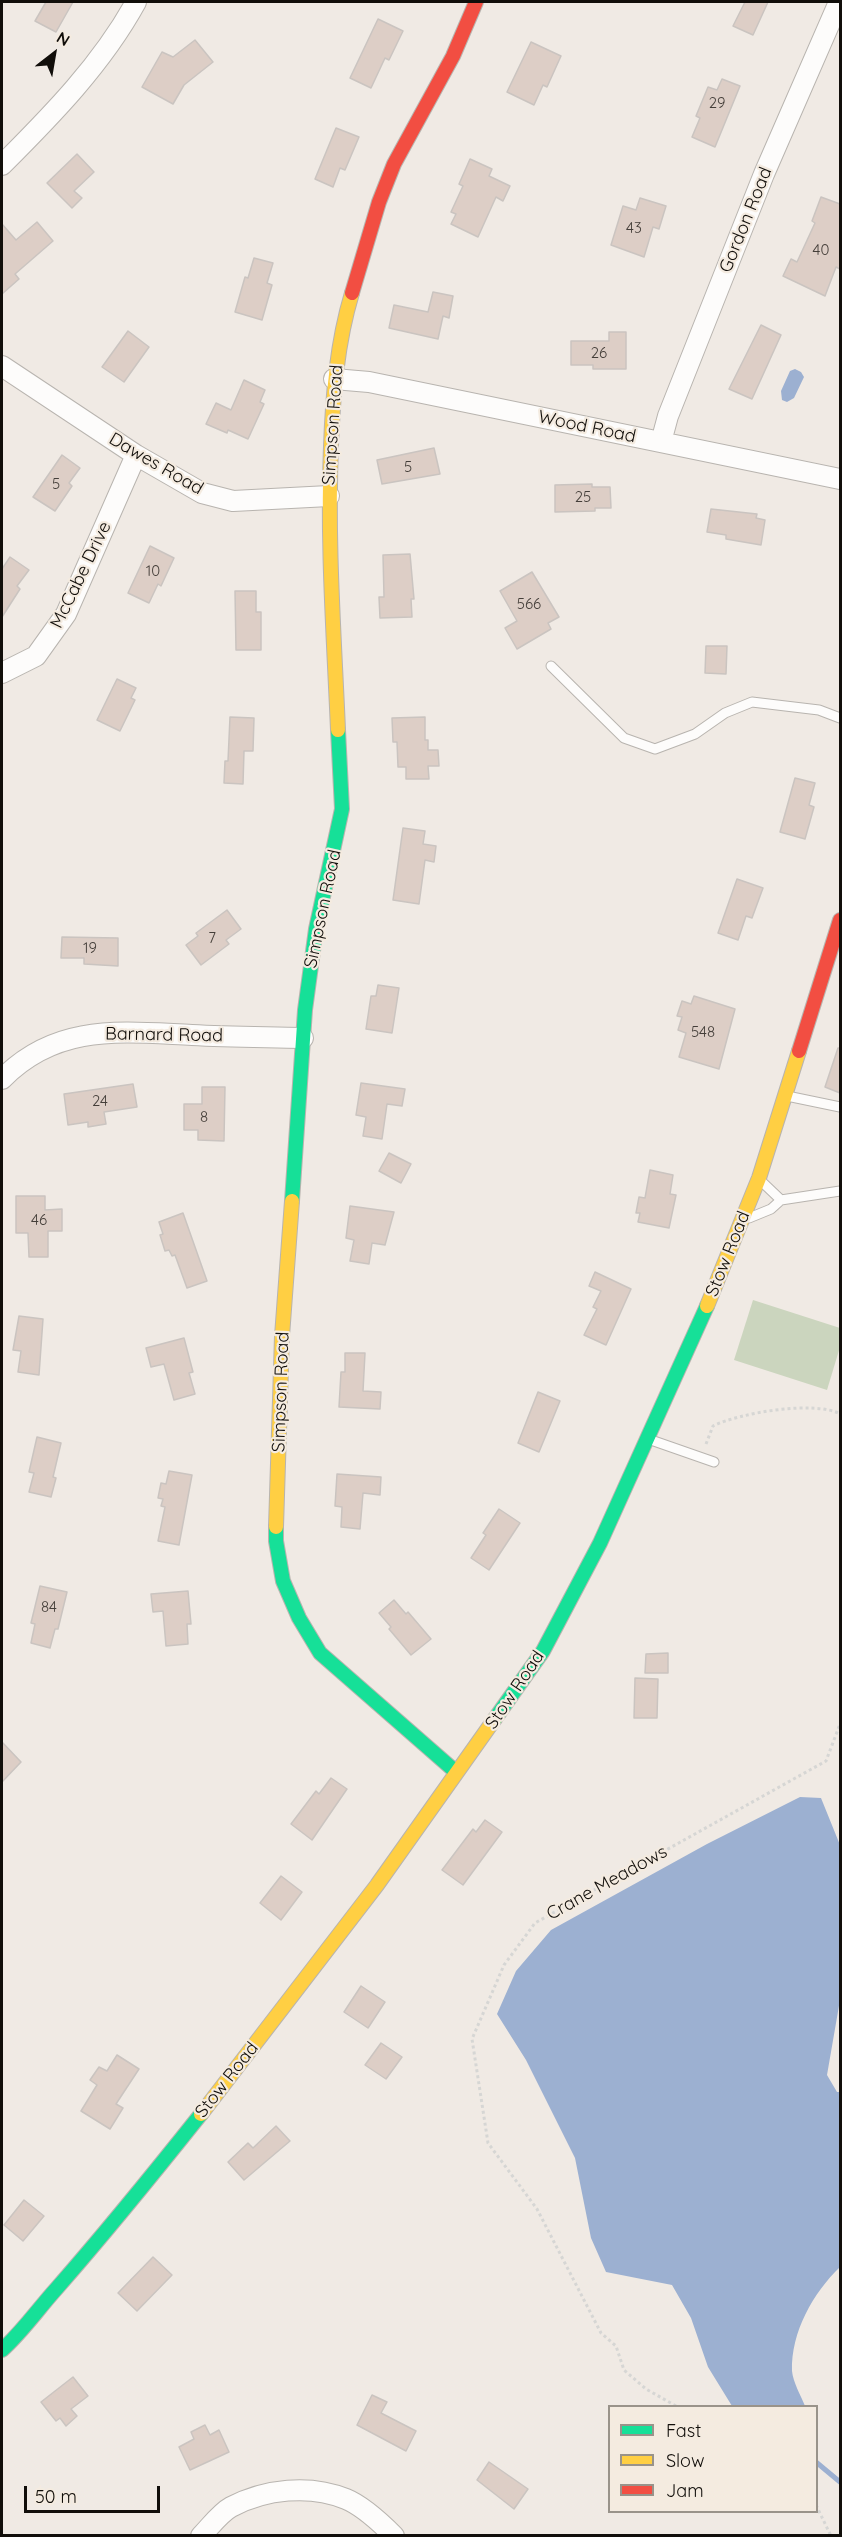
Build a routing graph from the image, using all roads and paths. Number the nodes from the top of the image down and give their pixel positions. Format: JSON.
{"nodes":[{"id":1,"x":136,"y":2,"type":"edge"},
{"id":2,"x":476,"y":2,"type":"edge"},
{"id":3,"x":839,"y":2,"type":"edge"},
{"id":4,"x":2,"y":165,"type":"edge"},
{"id":5,"x":2,"y":366,"type":"edge"},
{"id":6,"x":334,"y":379,"type":"junction"},
{"id":7,"x":661,"y":442,"type":"junction"},
{"id":8,"x":136,"y":455,"type":"junction"},
{"id":9,"x":840,"y":479,"type":"edge"},
{"id":10,"x":329,"y":496,"type":"junction"},
{"id":11,"x":551,"y":666,"type":"dead end"},
{"id":12,"x":2,"y":673,"type":"edge"},
{"id":13,"x":840,"y":718,"type":"edge"},
{"id":14,"x":840,"y":920,"type":"edge"},
{"id":15,"x":303,"y":1038,"type":"junction"},
{"id":16,"x":2,"y":1079,"type":"edge"},
{"id":17,"x":786,"y":1096,"type":"junction"},
{"id":18,"x":840,"y":1107,"type":"edge"},
{"id":19,"x":759,"y":1179,"type":"junction"},
{"id":20,"x":840,"y":1191,"type":"edge"},
{"id":21,"x":781,"y":1200,"type":"junction"},
{"id":22,"x":740,"y":1222,"type":"junction"},
{"id":23,"x":840,"y":1414,"type":"edge"},
{"id":24,"x":649,"y":1439,"type":"junction"},
{"id":25,"x":702,"y":1457,"type":"junction"},
{"id":26,"x":714,"y":1462,"type":"dead end"},
{"id":27,"x":840,"y":1724,"type":"edge"},
{"id":28,"x":456,"y":1773,"type":"junction"},
{"id":29,"x":2,"y":2350,"type":"edge"},
{"id":30,"x":674,"y":2405,"type":"edge"},
{"id":31,"x":818,"y":2509,"type":"edge"},
{"id":32,"x":201,"y":2535,"type":"edge"},
{"id":33,"x":394,"y":2535,"type":"edge"},
{"id":34,"x":831,"y":2535,"type":"edge"}],
"edges":[{"from":1,"to":4,"type":"street"},
{"from":2,"to":6,"type":"street","name":"Simpson Road"},
{"from":3,"to":7,"type":"street","name":"Gordon Road"},
{"from":5,"to":8,"type":"street","name":"Dawes Road"},
{"from":6,"to":7,"type":"street","name":"Wood Road"},
{"from":6,"to":10,"type":"street","name":"Simpson Road"},
{"from":7,"to":9,"type":"street","name":"Wood Road"},
{"from":8,"to":10,"type":"street","name":"Dawes Road"},
{"from":8,"to":12,"type":"street","name":"McCabe Drive"},
{"from":10,"to":15,"type":"street","name":"Simpson Road"},
{"from":11,"to":13,"type":"lane"},
{"from":14,"to":17,"type":"street","name":"Stow Road"},
{"from":15,"to":16,"type":"street","name":"Barnard Road"},
{"from":15,"to":28,"type":"street","name":"Simpson Road"},
{"from":17,"to":18,"type":"lane"},
{"from":17,"to":19,"type":"street","name":"Stow Road"},
{"from":19,"to":21,"type":"lane"},
{"from":19,"to":22,"type":"street","name":"Stow Road"},
{"from":20,"to":21,"type":"lane"},
{"from":21,"to":22,"type":"lane"},
{"from":22,"to":24,"type":"street","name":"Stow Road"},
{"from":23,"to":25,"type":"path"},
{"from":24,"to":25,"type":"lane"},
{"from":24,"to":28,"type":"street","name":"Stow Road"},
{"from":25,"to":26,"type":"lane"},
{"from":27,"to":30,"type":"path","name":"Crane Meadows"},
{"from":28,"to":29,"type":"street","name":"Stow Road"},
{"from":31,"to":34,"type":"path"},
{"from":32,"to":33,"type":"street"}]}
